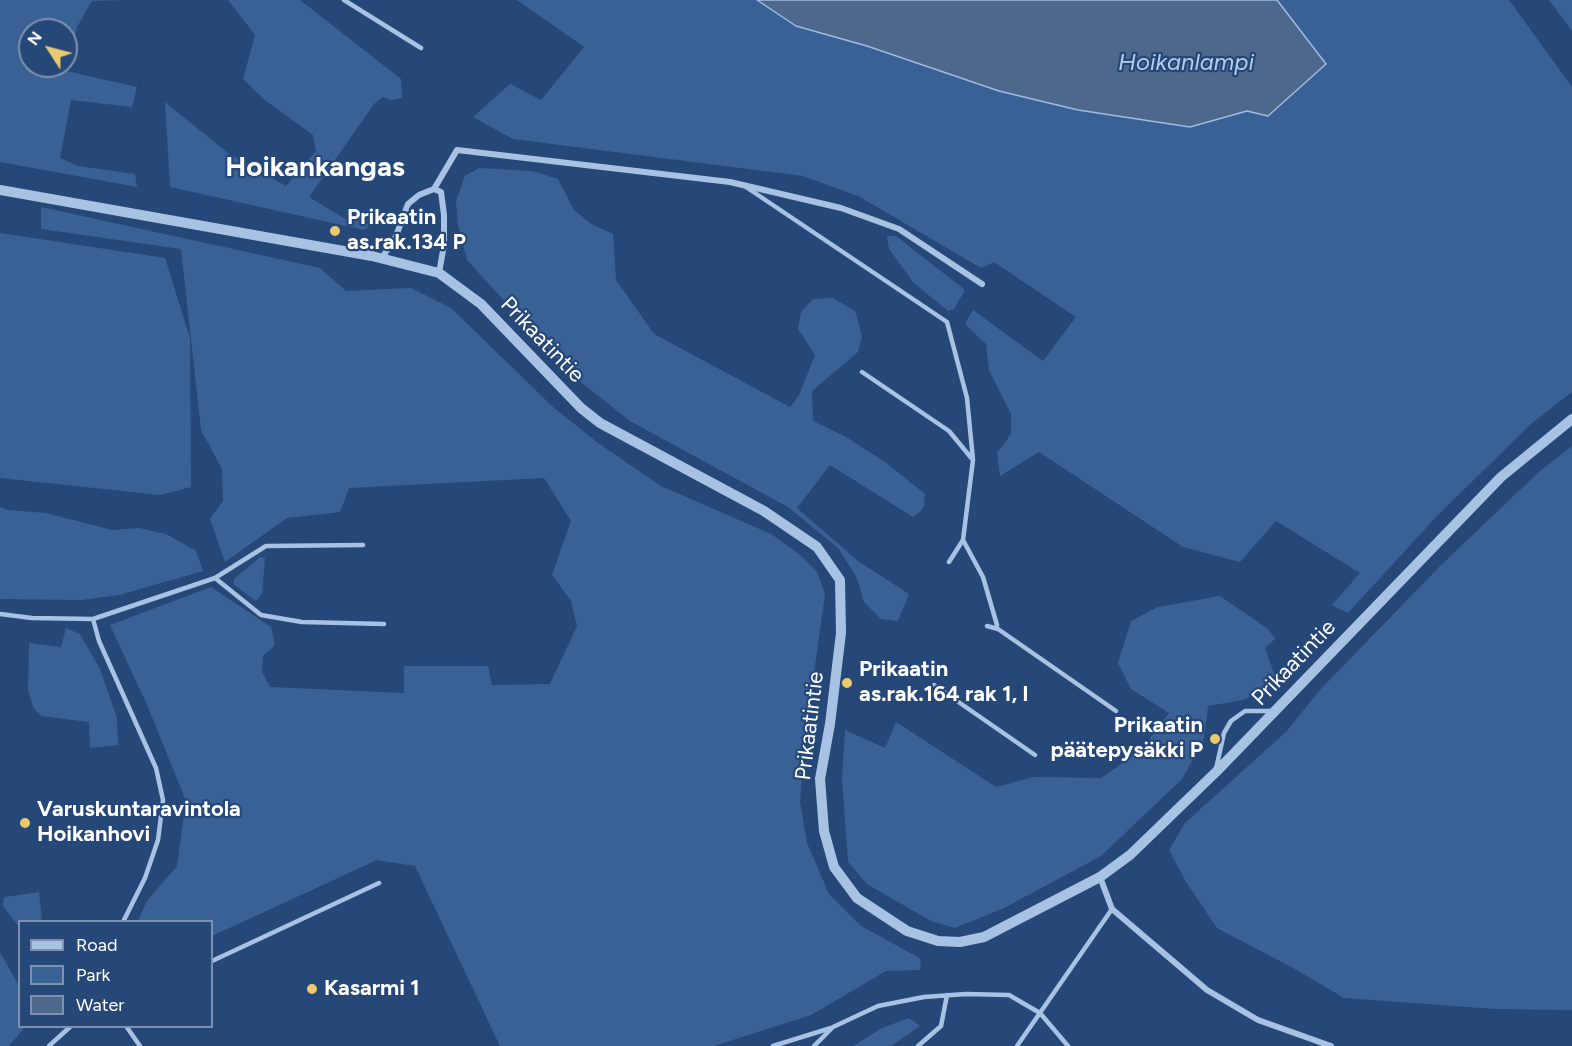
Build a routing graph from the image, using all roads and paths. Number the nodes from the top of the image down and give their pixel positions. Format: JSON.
{"nodes":[{"id":1,"x":344,"y":0,"type":"edge"},
{"id":2,"x":421,"y":48,"type":"dead end"},
{"id":3,"x":743,"y":185,"type":"junction"},
{"id":4,"x":435,"y":189,"type":"junction"},
{"id":5,"x":0,"y":190,"type":"edge"},
{"id":6,"x":381,"y":259,"type":"junction"},
{"id":7,"x":439,"y":273,"type":"junction"},
{"id":8,"x":982,"y":284,"type":"dead end"},
{"id":9,"x":862,"y":372,"type":"dead end"},
{"id":10,"x":1572,"y":419,"type":"edge"},
{"id":11,"x":973,"y":460,"type":"junction"},
{"id":12,"x":963,"y":540,"type":"junction"},
{"id":13,"x":363,"y":545,"type":"dead end"},
{"id":14,"x":949,"y":562,"type":"dead end"},
{"id":15,"x":215,"y":578,"type":"junction"},
{"id":16,"x":0,"y":614,"type":"edge"},
{"id":17,"x":93,"y":619,"type":"junction"},
{"id":18,"x":384,"y":624,"type":"dead end"},
{"id":19,"x":997,"y":625,"type":"dead end"},
{"id":20,"x":987,"y":626,"type":"dead end"},
{"id":21,"x":934,"y":685,"type":"dead end"},
{"id":22,"x":1116,"y":711,"type":"dead end"},
{"id":23,"x":1274,"y":711,"type":"junction"},
{"id":24,"x":1035,"y":755,"type":"dead end"},
{"id":25,"x":1216,"y":772,"type":"junction"},
{"id":26,"x":1100,"y":877,"type":"junction"},
{"id":27,"x":379,"y":884,"type":"dead end"},
{"id":28,"x":1112,"y":909,"type":"junction"},
{"id":29,"x":124,"y":920,"type":"edge"},
{"id":30,"x":213,"y":961,"type":"edge"},
{"id":31,"x":947,"y":995,"type":"junction"},
{"id":32,"x":1040,"y":1013,"type":"junction"},
{"id":33,"x":834,"y":1027,"type":"junction"},
{"id":34,"x":69,"y":1028,"type":"edge"},
{"id":35,"x":127,"y":1028,"type":"edge"},
{"id":36,"x":48,"y":1046,"type":"edge"},
{"id":37,"x":140,"y":1046,"type":"edge"},
{"id":38,"x":773,"y":1046,"type":"edge"},
{"id":39,"x":814,"y":1046,"type":"edge"},
{"id":40,"x":918,"y":1046,"type":"edge"},
{"id":41,"x":1017,"y":1046,"type":"edge"},
{"id":42,"x":1068,"y":1046,"type":"edge"},
{"id":43,"x":1330,"y":1046,"type":"edge"}],
"edges":[{"from":1,"to":2,"type":"lane"},
{"from":3,"to":4,"type":"street"},
{"from":3,"to":8,"type":"street"},
{"from":3,"to":11,"type":"lane"},
{"from":4,"to":6,"type":"street"},
{"from":4,"to":7,"type":"street"},
{"from":5,"to":6,"type":"street","name":"Prikaatintie"},
{"from":6,"to":7,"type":"street","name":"Prikaatintie"},
{"from":7,"to":26,"type":"street","name":"Prikaatintie"},
{"from":9,"to":11,"type":"lane"},
{"from":10,"to":23,"type":"street","name":"Prikaatintie"},
{"from":11,"to":12,"type":"lane"},
{"from":12,"to":14,"type":"lane"},
{"from":12,"to":19,"type":"lane"},
{"from":13,"to":15,"type":"lane"},
{"from":15,"to":17,"type":"lane"},
{"from":15,"to":18,"type":"lane"},
{"from":16,"to":17,"type":"lane"},
{"from":17,"to":29,"type":"lane"},
{"from":20,"to":22,"type":"lane"},
{"from":21,"to":24,"type":"lane"},
{"from":23,"to":25,"type":"street","name":"Prikaatintie"},
{"from":23,"to":25,"type":"lane"},
{"from":25,"to":26,"type":"street","name":"Prikaatintie"},
{"from":26,"to":28,"type":"street"},
{"from":27,"to":30,"type":"lane"},
{"from":28,"to":32,"type":"lane"},
{"from":28,"to":43,"type":"street"},
{"from":31,"to":32,"type":"lane"},
{"from":31,"to":33,"type":"lane"},
{"from":31,"to":40,"type":"lane"},
{"from":32,"to":41,"type":"lane"},
{"from":32,"to":42,"type":"lane"},
{"from":33,"to":38,"type":"lane"},
{"from":33,"to":39,"type":"lane"},
{"from":34,"to":36,"type":"lane"},
{"from":35,"to":37,"type":"lane"}]}
